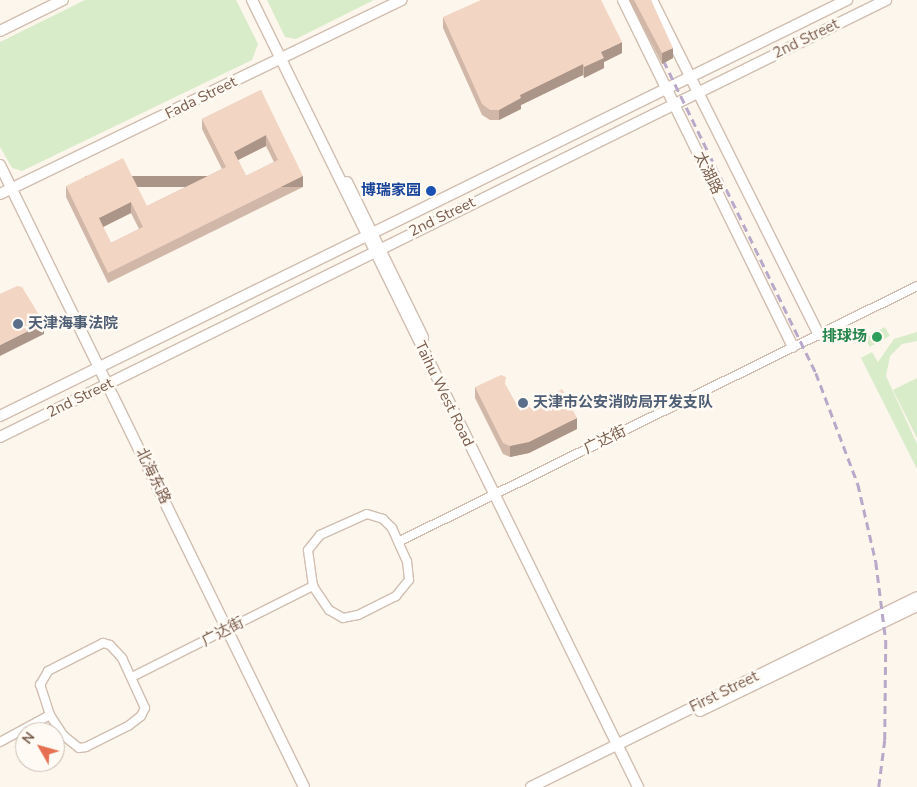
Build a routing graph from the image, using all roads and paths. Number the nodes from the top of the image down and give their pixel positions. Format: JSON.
{"nodes":[{"id":1,"x":63,"y":0,"type":"edge"},
{"id":2,"x":252,"y":0,"type":"edge"},
{"id":3,"x":402,"y":0,"type":"edge"},
{"id":4,"x":623,"y":0,"type":"edge"},
{"id":5,"x":652,"y":0,"type":"edge"},
{"id":6,"x":847,"y":0,"type":"edge"},
{"id":7,"x":886,"y":0,"type":"edge"},
{"id":8,"x":0,"y":31,"type":"edge"},
{"id":9,"x":283,"y":58,"type":"junction"},
{"id":10,"x":690,"y":77,"type":"junction"},
{"id":11,"x":667,"y":89,"type":"junction"},
{"id":12,"x":698,"y":92,"type":"junction"},
{"id":13,"x":674,"y":104,"type":"junction"},
{"id":14,"x":0,"y":165,"type":"edge"},
{"id":15,"x":11,"y":188,"type":"junction"},
{"id":16,"x":0,"y":194,"type":"edge"},
{"id":17,"x":369,"y":234,"type":"junction"},
{"id":18,"x":376,"y":250,"type":"junction"},
{"id":19,"x":917,"y":286,"type":"edge"},
{"id":20,"x":819,"y":334,"type":"junction"},
{"id":21,"x":793,"y":347,"type":"junction"},
{"id":22,"x":99,"y":367,"type":"junction"},
{"id":23,"x":108,"y":384,"type":"junction"},
{"id":24,"x":0,"y":416,"type":"edge"},
{"id":25,"x":0,"y":437,"type":"edge"},
{"id":26,"x":497,"y":494,"type":"junction"},
{"id":27,"x":400,"y":541,"type":"junction"},
{"id":28,"x":313,"y":586,"type":"junction"},
{"id":29,"x":917,"y":600,"type":"edge"},
{"id":30,"x":228,"y":629,"type":"junction"},
{"id":31,"x":132,"y":677,"type":"junction"},
{"id":32,"x":50,"y":715,"type":"junction"},
{"id":33,"x":0,"y":742,"type":"edge"},
{"id":34,"x":621,"y":746,"type":"junction"},
{"id":35,"x":304,"y":787,"type":"edge"},
{"id":36,"x":531,"y":787,"type":"edge"},
{"id":37,"x":547,"y":787,"type":"edge"},
{"id":38,"x":638,"y":787,"type":"edge"},
{"id":39,"x":644,"y":787,"type":"edge"}],
"edges":[{"from":1,"to":8,"type":"main road"},
{"from":2,"to":9,"type":"main road","name":"Taihu West Road"},
{"from":3,"to":9,"type":"main road","name":"Fada Street"},
{"from":4,"to":11,"type":"main road","name":"太湖路"},
{"from":5,"to":10,"type":"main road","name":"太湖路"},
{"from":6,"to":10,"type":"main road","name":"2nd Street"},
{"from":7,"to":12,"type":"main road","name":"2nd Street"},
{"from":9,"to":15,"type":"main road","name":"Fada Street"},
{"from":9,"to":17,"type":"main road","name":"Taihu West Road"},
{"from":10,"to":11,"type":"main road","name":"2nd Street"},
{"from":10,"to":12,"type":"main road","name":"太湖路"},
{"from":11,"to":13,"type":"main road","name":"太湖路"},
{"from":11,"to":17,"type":"main road","name":"2nd Street"},
{"from":12,"to":13,"type":"main road","name":"2nd Street"},
{"from":12,"to":20,"type":"main road","name":"太湖路"},
{"from":13,"to":18,"type":"main road","name":"2nd Street"},
{"from":13,"to":21,"type":"main road","name":"太湖路"},
{"from":14,"to":15,"type":"main road","name":"北海东路"},
{"from":15,"to":16,"type":"main road","name":"Fada Street"},
{"from":15,"to":22,"type":"main road","name":"北海东路"},
{"from":17,"to":18,"type":"main road","name":"Taihu West Road"},
{"from":17,"to":22,"type":"main road","name":"2nd Street"},
{"from":18,"to":23,"type":"main road","name":"2nd Street"},
{"from":18,"to":26,"type":"main road","name":"Taihu West Road"},
{"from":19,"to":20,"type":"street","name":"广达街"},
{"from":20,"to":21,"type":"street","name":"广达街"},
{"from":21,"to":26,"type":"street","name":"广达街"},
{"from":22,"to":23,"type":"main road","name":"北海东路"},
{"from":22,"to":24,"type":"main road","name":"2nd Street"},
{"from":23,"to":25,"type":"main road","name":"2nd Street"},
{"from":23,"to":30,"type":"main road","name":"北海东路"},
{"from":26,"to":27,"type":"street","name":"广达街"},
{"from":26,"to":34,"type":"main road","name":"Taihu West Road"},
{"from":27,"to":28,"type":"street"},
{"from":27,"to":28,"type":"street"},
{"from":28,"to":30,"type":"street","name":"广达街"},
{"from":29,"to":34,"type":"main road","name":"First Street"},
{"from":30,"to":31,"type":"street","name":"广达街"},
{"from":30,"to":35,"type":"main road","name":"北海东路"},
{"from":31,"to":32,"type":"street"},
{"from":31,"to":32,"type":"street"},
{"from":32,"to":33,"type":"street"},
{"from":34,"to":36,"type":"main road","name":"First Street"},
{"from":34,"to":37,"type":"main road","name":"First Street"},
{"from":34,"to":38,"type":"main road","name":"Taihu West Road"},
{"from":34,"to":39,"type":"main road","name":"Taihu West Road"}]}
